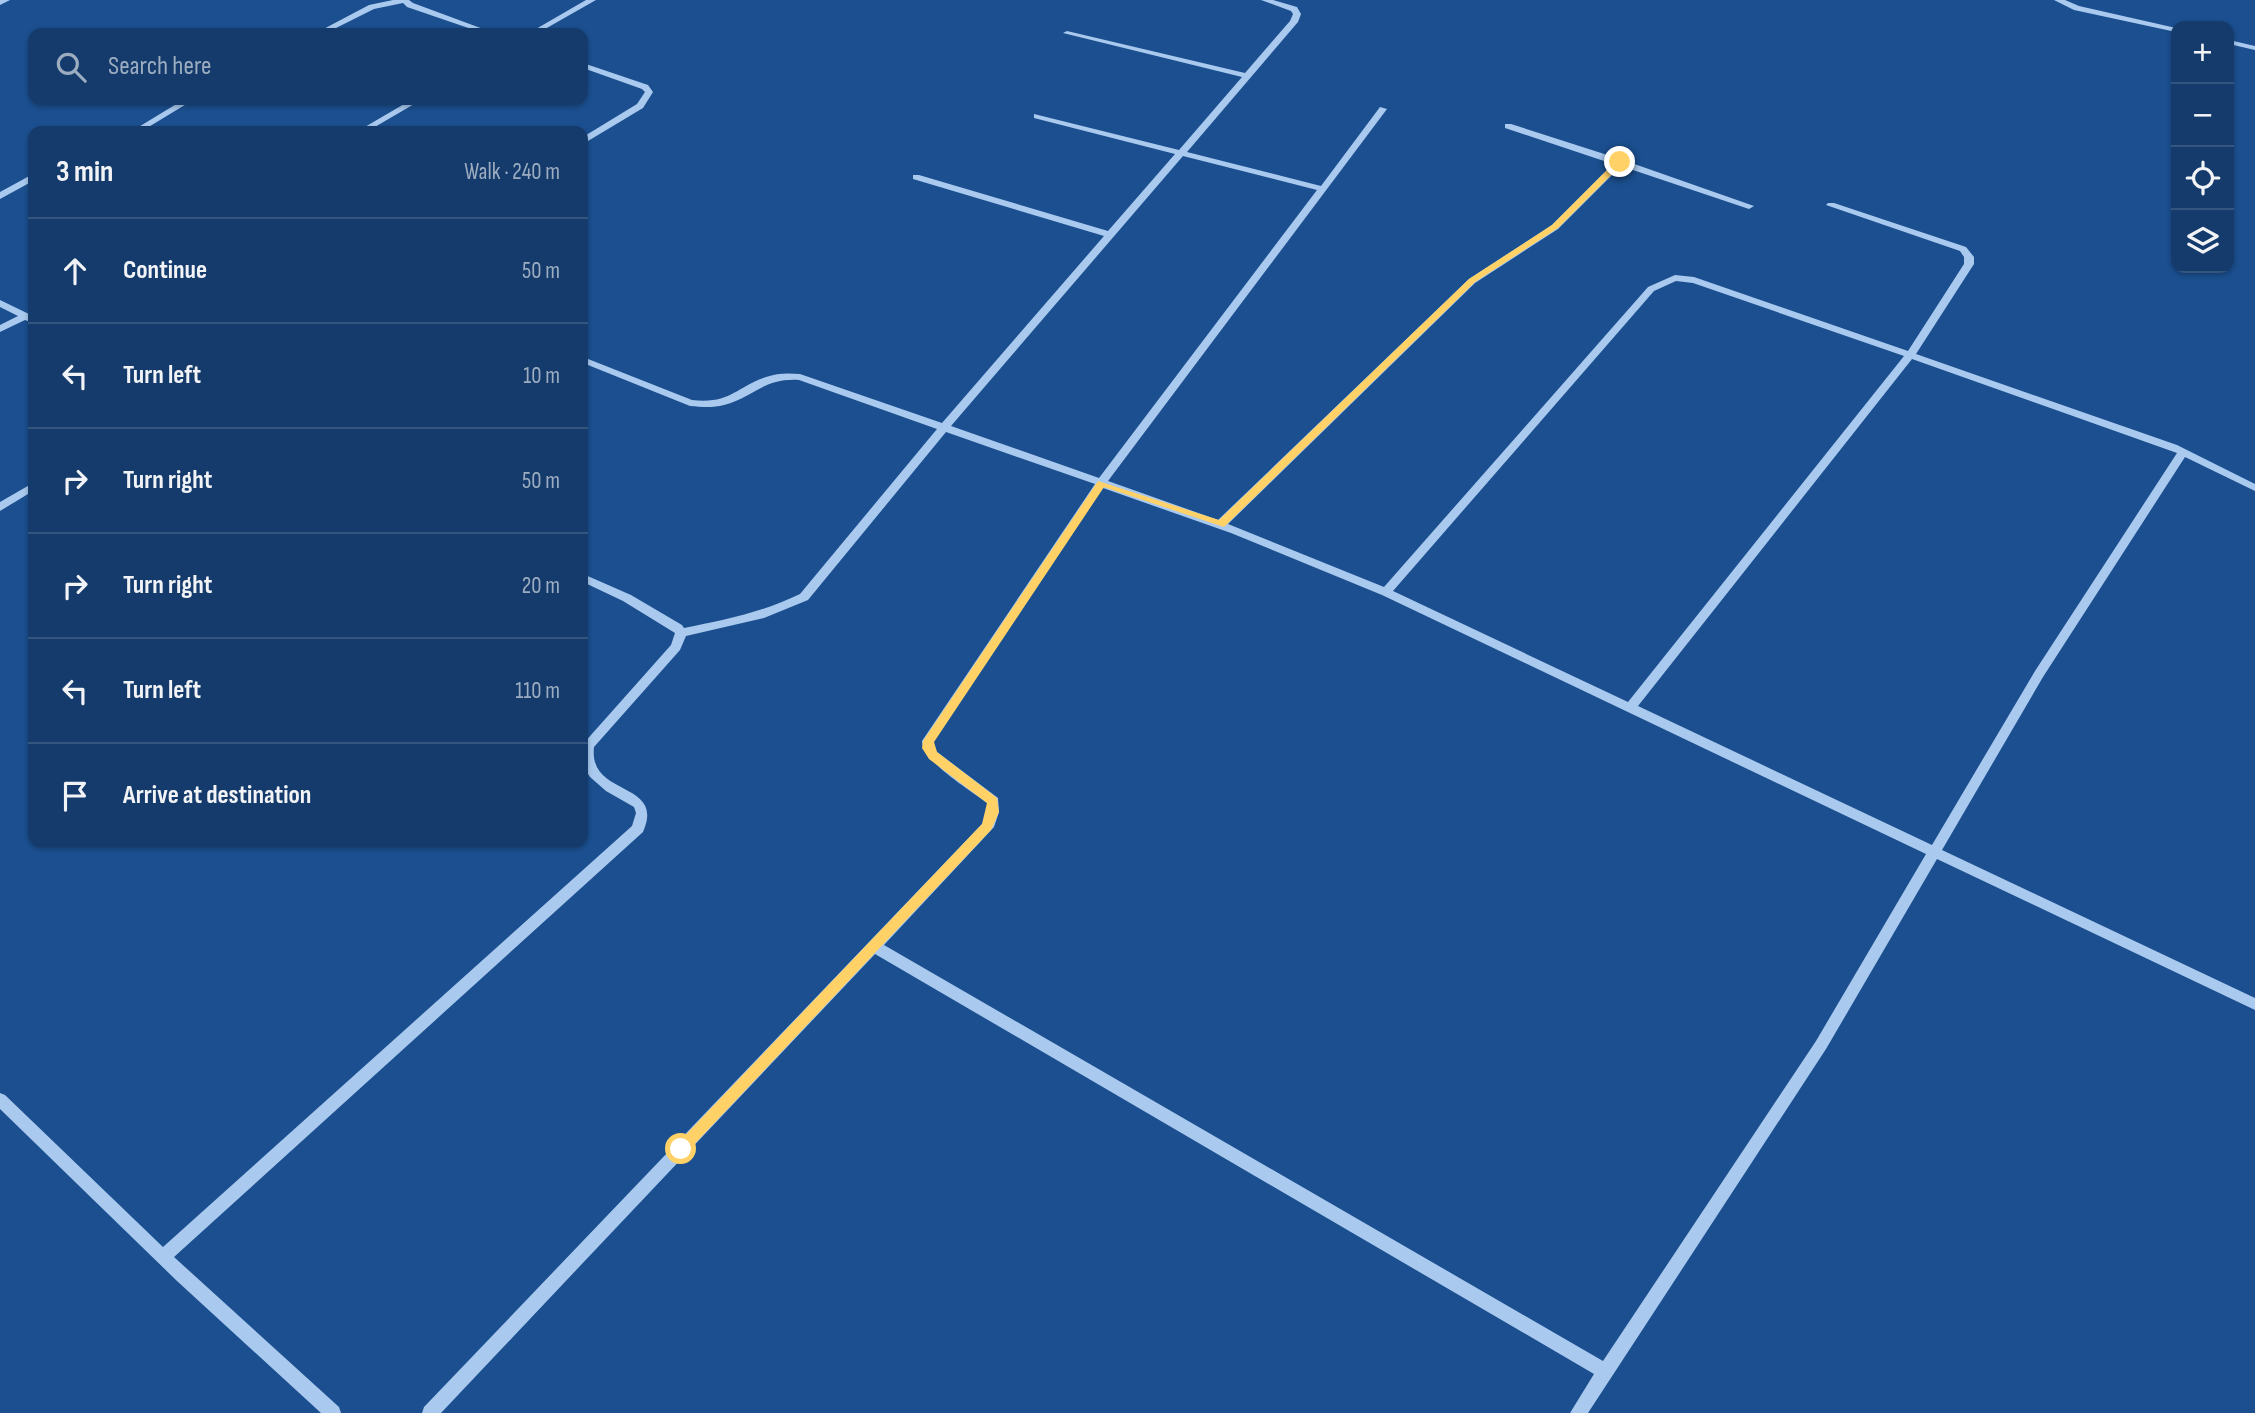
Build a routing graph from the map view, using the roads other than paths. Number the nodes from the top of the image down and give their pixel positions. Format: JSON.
{"nodes":[{"id":1,"x":6,"y":0,"type":"edge"},
{"id":2,"x":405,"y":0,"type":"edge"},
{"id":3,"x":592,"y":0,"type":"edge"},
{"id":4,"x":1265,"y":0,"type":"edge"},
{"id":5,"x":2058,"y":0,"type":"edge"},
{"id":6,"x":0,"y":3,"type":"edge"},
{"id":7,"x":330,"y":28,"type":"edge"},
{"id":8,"x":476,"y":28,"type":"edge"},
{"id":9,"x":542,"y":28,"type":"edge"},
{"id":10,"x":2171,"y":29,"type":"edge"},
{"id":11,"x":1067,"y":33,"type":"dead end"},
{"id":12,"x":2234,"y":43,"type":"edge"},
{"id":13,"x":2255,"y":48,"type":"edge"},
{"id":14,"x":588,"y":67,"type":"edge"},
{"id":15,"x":1247,"y":76,"type":"junction"},
{"id":16,"x":180,"y":105,"type":"edge"},
{"id":17,"x":408,"y":105,"type":"edge"},
{"id":18,"x":1383,"y":109,"type":"dead end"},
{"id":19,"x":1037,"y":116,"type":"dead end"},
{"id":20,"x":145,"y":126,"type":"edge"},
{"id":21,"x":371,"y":126,"type":"edge"},
{"id":22,"x":1508,"y":126,"type":"dead end"},
{"id":23,"x":588,"y":138,"type":"edge"},
{"id":24,"x":1182,"y":151,"type":"junction"},
{"id":25,"x":1620,"y":162,"type":"junction"},
{"id":26,"x":916,"y":177,"type":"dead end"},
{"id":27,"x":28,"y":180,"type":"edge"},
{"id":28,"x":1323,"y":189,"type":"junction"},
{"id":29,"x":0,"y":196,"type":"edge"},
{"id":30,"x":1831,"y":205,"type":"dead end"},
{"id":31,"x":1749,"y":206,"type":"dead end"},
{"id":32,"x":1110,"y":235,"type":"junction"},
{"id":33,"x":0,"y":303,"type":"edge"},
{"id":34,"x":28,"y":317,"type":"edge"},
{"id":35,"x":28,"y":318,"type":"edge"},
{"id":36,"x":0,"y":329,"type":"edge"},
{"id":37,"x":1910,"y":355,"type":"junction"},
{"id":38,"x":588,"y":362,"type":"edge"},
{"id":39,"x":946,"y":425,"type":"junction"},
{"id":40,"x":2183,"y":452,"type":"junction"},
{"id":41,"x":1101,"y":483,"type":"junction"},
{"id":42,"x":2255,"y":488,"type":"edge"},
{"id":43,"x":28,"y":489,"type":"edge"},
{"id":44,"x":0,"y":507,"type":"edge"},
{"id":45,"x":1220,"y":525,"type":"junction"},
{"id":46,"x":588,"y":580,"type":"edge"},
{"id":47,"x":1386,"y":592,"type":"junction"},
{"id":48,"x":681,"y":633,"type":"junction"},
{"id":49,"x":1630,"y":708,"type":"junction"},
{"id":50,"x":588,"y":746,"type":"edge"},
{"id":51,"x":588,"y":769,"type":"edge"},
{"id":52,"x":1936,"y":853,"type":"junction"},
{"id":53,"x":874,"y":946,"type":"junction"},
{"id":54,"x":2255,"y":1004,"type":"edge"},
{"id":55,"x":0,"y":1099,"type":"edge"},
{"id":56,"x":163,"y":1256,"type":"junction"},
{"id":57,"x":1605,"y":1371,"type":"junction"},
{"id":58,"x":333,"y":1413,"type":"edge"},
{"id":59,"x":430,"y":1413,"type":"edge"},
{"id":60,"x":1578,"y":1413,"type":"edge"}],
"edges":[{"from":1,"to":6,"type":"street"},
{"from":2,"to":7,"type":"street"},
{"from":2,"to":8,"type":"street"},
{"from":3,"to":9,"type":"street"},
{"from":4,"to":15,"type":"street"},
{"from":5,"to":10,"type":"street"},
{"from":11,"to":15,"type":"street"},
{"from":12,"to":13,"type":"street"},
{"from":14,"to":23,"type":"street"},
{"from":15,"to":24,"type":"street"},
{"from":16,"to":20,"type":"street"},
{"from":17,"to":21,"type":"street"},
{"from":18,"to":28,"type":"street"},
{"from":19,"to":24,"type":"street"},
{"from":22,"to":25,"type":"street"},
{"from":24,"to":28,"type":"street"},
{"from":24,"to":32,"type":"street"},
{"from":25,"to":31,"type":"street"},
{"from":25,"to":45,"type":"street"},
{"from":26,"to":32,"type":"street"},
{"from":27,"to":29,"type":"street"},
{"from":28,"to":41,"type":"street"},
{"from":30,"to":37,"type":"street"},
{"from":32,"to":39,"type":"street"},
{"from":33,"to":34,"type":"street"},
{"from":35,"to":36,"type":"street"},
{"from":37,"to":40,"type":"street"},
{"from":37,"to":47,"type":"street"},
{"from":37,"to":49,"type":"street"},
{"from":38,"to":39,"type":"street"},
{"from":39,"to":41,"type":"street"},
{"from":39,"to":48,"type":"street"},
{"from":40,"to":42,"type":"street"},
{"from":40,"to":52,"type":"street"},
{"from":41,"to":45,"type":"street"},
{"from":41,"to":53,"type":"street"},
{"from":43,"to":44,"type":"street"},
{"from":45,"to":47,"type":"street"},
{"from":46,"to":48,"type":"street"},
{"from":47,"to":49,"type":"street"},
{"from":48,"to":50,"type":"street"},
{"from":49,"to":52,"type":"street"},
{"from":51,"to":56,"type":"street"},
{"from":52,"to":54,"type":"street"},
{"from":52,"to":57,"type":"street"},
{"from":53,"to":57,"type":"street"},
{"from":53,"to":59,"type":"street"},
{"from":55,"to":56,"type":"street"},
{"from":56,"to":58,"type":"street"},
{"from":57,"to":60,"type":"street"}]}
